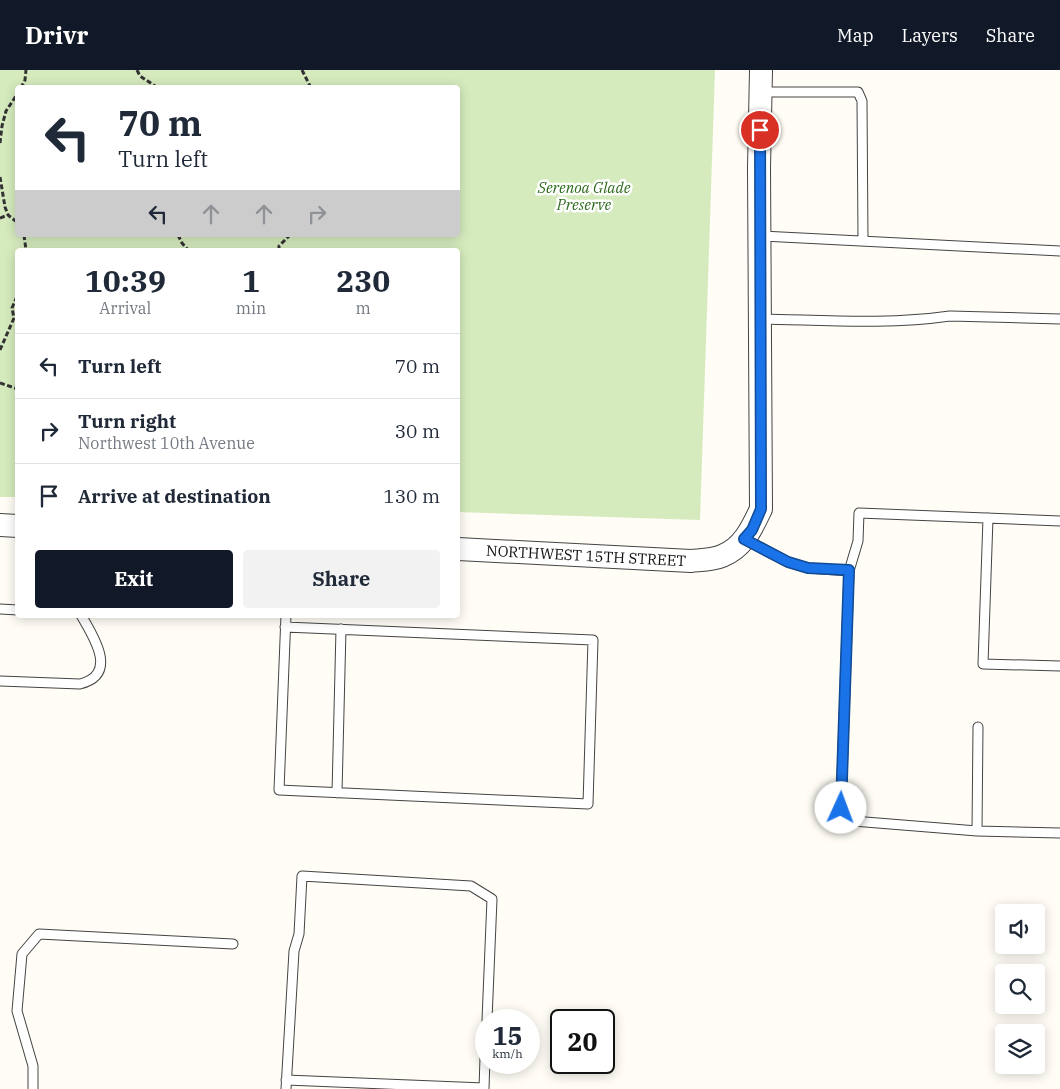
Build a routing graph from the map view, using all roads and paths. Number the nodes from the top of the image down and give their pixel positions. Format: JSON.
{"nodes":[{"id":1,"x":26,"y":70,"type":"edge"},
{"id":2,"x":137,"y":70,"type":"edge"},
{"id":3,"x":302,"y":70,"type":"edge"},
{"id":4,"x":761,"y":70,"type":"edge"},
{"id":5,"x":22,"y":85,"type":"edge"},
{"id":6,"x":154,"y":85,"type":"edge"},
{"id":7,"x":310,"y":85,"type":"edge"},
{"id":8,"x":760,"y":92,"type":"junction"},
{"id":9,"x":15,"y":98,"type":"edge"},
{"id":10,"x":0,"y":143,"type":"edge"},
{"id":11,"x":0,"y":178,"type":"edge"},
{"id":12,"x":8,"y":215,"type":"junction"},
{"id":13,"x":0,"y":218,"type":"edge"},
{"id":14,"x":15,"y":221,"type":"edge"},
{"id":15,"x":760,"y":236,"type":"junction"},
{"id":16,"x":179,"y":237,"type":"edge"},
{"id":17,"x":288,"y":237,"type":"edge"},
{"id":18,"x":863,"y":240,"type":"junction"},
{"id":19,"x":186,"y":248,"type":"edge"},
{"id":20,"x":279,"y":248,"type":"edge"},
{"id":21,"x":1060,"y":251,"type":"edge"},
{"id":22,"x":15,"y":301,"type":"edge"},
{"id":23,"x":760,"y":318,"type":"junction"},
{"id":24,"x":1060,"y":319,"type":"edge"},
{"id":25,"x":0,"y":350,"type":"edge"},
{"id":26,"x":0,"y":383,"type":"edge"},
{"id":27,"x":15,"y":388,"type":"edge"},
{"id":28,"x":988,"y":518,"type":"junction"},
{"id":29,"x":1060,"y":521,"type":"edge"},
{"id":30,"x":0,"y":526,"type":"edge"},
{"id":31,"x":15,"y":526,"type":"edge"},
{"id":32,"x":742,"y":542,"type":"junction"},
{"id":33,"x":460,"y":549,"type":"edge"},
{"id":34,"x":849,"y":570,"type":"junction"},
{"id":35,"x":0,"y":609,"type":"edge"},
{"id":36,"x":15,"y":610,"type":"edge"},
{"id":37,"x":83,"y":618,"type":"edge"},
{"id":38,"x":286,"y":618,"type":"edge"},
{"id":39,"x":286,"y":627,"type":"junction"},
{"id":40,"x":341,"y":629,"type":"junction"},
{"id":41,"x":1060,"y":666,"type":"edge"},
{"id":42,"x":0,"y":681,"type":"edge"},
{"id":43,"x":978,"y":727,"type":"dead end"},
{"id":44,"x":337,"y":793,"type":"junction"},
{"id":45,"x":977,"y":831,"type":"junction"},
{"id":46,"x":1060,"y":833,"type":"edge"},
{"id":47,"x":233,"y":944,"type":"dead end"},
{"id":48,"x":487,"y":1009,"type":"edge"},
{"id":49,"x":484,"y":1074,"type":"edge"},
{"id":50,"x":286,"y":1084,"type":"edge"},
{"id":51,"x":484,"y":1088,"type":"edge"},
{"id":52,"x":33,"y":1089,"type":"edge"}],
"edges":[{"from":1,"to":5,"type":"path"},
{"from":2,"to":6,"type":"path"},
{"from":3,"to":7,"type":"path"},
{"from":4,"to":8,"type":"street"},
{"from":8,"to":15,"type":"street"},
{"from":8,"to":18,"type":"lane"},
{"from":9,"to":10,"type":"path"},
{"from":11,"to":12,"type":"path"},
{"from":12,"to":13,"type":"path"},
{"from":12,"to":14,"type":"path"},
{"from":15,"to":18,"type":"lane"},
{"from":15,"to":23,"type":"street"},
{"from":16,"to":19,"type":"path"},
{"from":17,"to":20,"type":"path"},
{"from":18,"to":21,"type":"lane"},
{"from":22,"to":25,"type":"path"},
{"from":23,"to":24,"type":"lane"},
{"from":23,"to":32,"type":"street"},
{"from":26,"to":27,"type":"path"},
{"from":28,"to":29,"type":"lane"},
{"from":28,"to":34,"type":"lane"},
{"from":28,"to":41,"type":"lane"},
{"from":30,"to":31,"type":"street"},
{"from":32,"to":33,"type":"street","name":"NORTHWEST 15TH STREET"},
{"from":32,"to":34,"type":"lane"},
{"from":34,"to":45,"type":"lane"},
{"from":35,"to":36,"type":"lane"},
{"from":37,"to":42,"type":"lane"},
{"from":38,"to":39,"type":"lane"},
{"from":39,"to":40,"type":"lane"},
{"from":39,"to":44,"type":"lane"},
{"from":40,"to":44,"type":"lane"},
{"from":40,"to":44,"type":"lane"},
{"from":43,"to":45,"type":"lane"},
{"from":45,"to":46,"type":"lane"},
{"from":47,"to":52,"type":"lane"},
{"from":48,"to":50,"type":"lane"},
{"from":49,"to":51,"type":"lane"},
{"from":50,"to":51,"type":"lane"}]}
